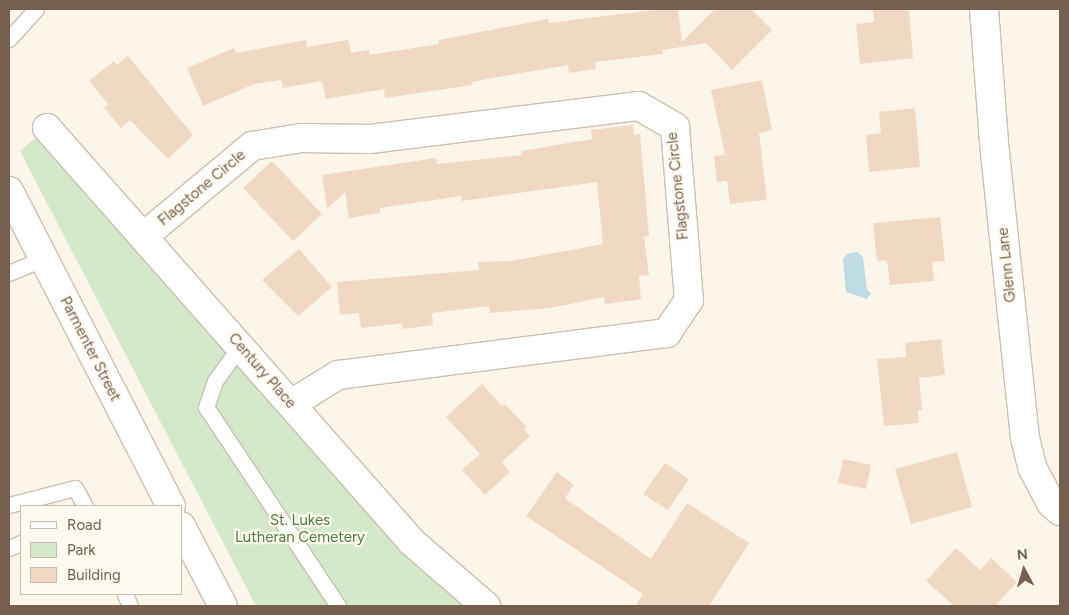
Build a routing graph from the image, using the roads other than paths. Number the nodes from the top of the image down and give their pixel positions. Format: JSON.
{"nodes":[{"id":1,"x":36,"y":9,"type":"edge"},
{"id":2,"x":984,"y":9,"type":"edge"},
{"id":3,"x":9,"y":39,"type":"edge"},
{"id":4,"x":47,"y":128,"type":"dead end"},
{"id":5,"x":9,"y":192,"type":"edge"},
{"id":6,"x":144,"y":236,"type":"junction"},
{"id":7,"x":44,"y":258,"type":"junction"},
{"id":8,"x":9,"y":273,"type":"edge"},
{"id":9,"x":240,"y":346,"type":"junction"},
{"id":10,"x":291,"y":404,"type":"junction"},
{"id":11,"x":9,"y":505,"type":"edge"},
{"id":12,"x":84,"y":505,"type":"edge"},
{"id":13,"x":170,"y":505,"type":"edge"},
{"id":14,"x":1060,"y":510,"type":"edge"},
{"id":15,"x":182,"y":528,"type":"edge"},
{"id":16,"x":223,"y":606,"type":"edge"},
{"id":17,"x":338,"y":606,"type":"edge"},
{"id":18,"x":486,"y":606,"type":"edge"}],
"edges":[{"from":1,"to":3,"type":"lane"},
{"from":2,"to":14,"type":"street","name":"Glenn Lane"},
{"from":4,"to":6,"type":"street","name":"Century Place"},
{"from":5,"to":7,"type":"street","name":"Parmenter Street"},
{"from":6,"to":9,"type":"street","name":"Century Place"},
{"from":6,"to":10,"type":"street","name":"Flagstone Circle"},
{"from":7,"to":8,"type":"lane"},
{"from":7,"to":13,"type":"street","name":"Parmenter Street"},
{"from":9,"to":10,"type":"street","name":"Century Place"},
{"from":9,"to":17,"type":"lane"},
{"from":10,"to":18,"type":"street","name":"Century Place"},
{"from":11,"to":12,"type":"lane"},
{"from":15,"to":16,"type":"street","name":"Parmenter Street"}]}
